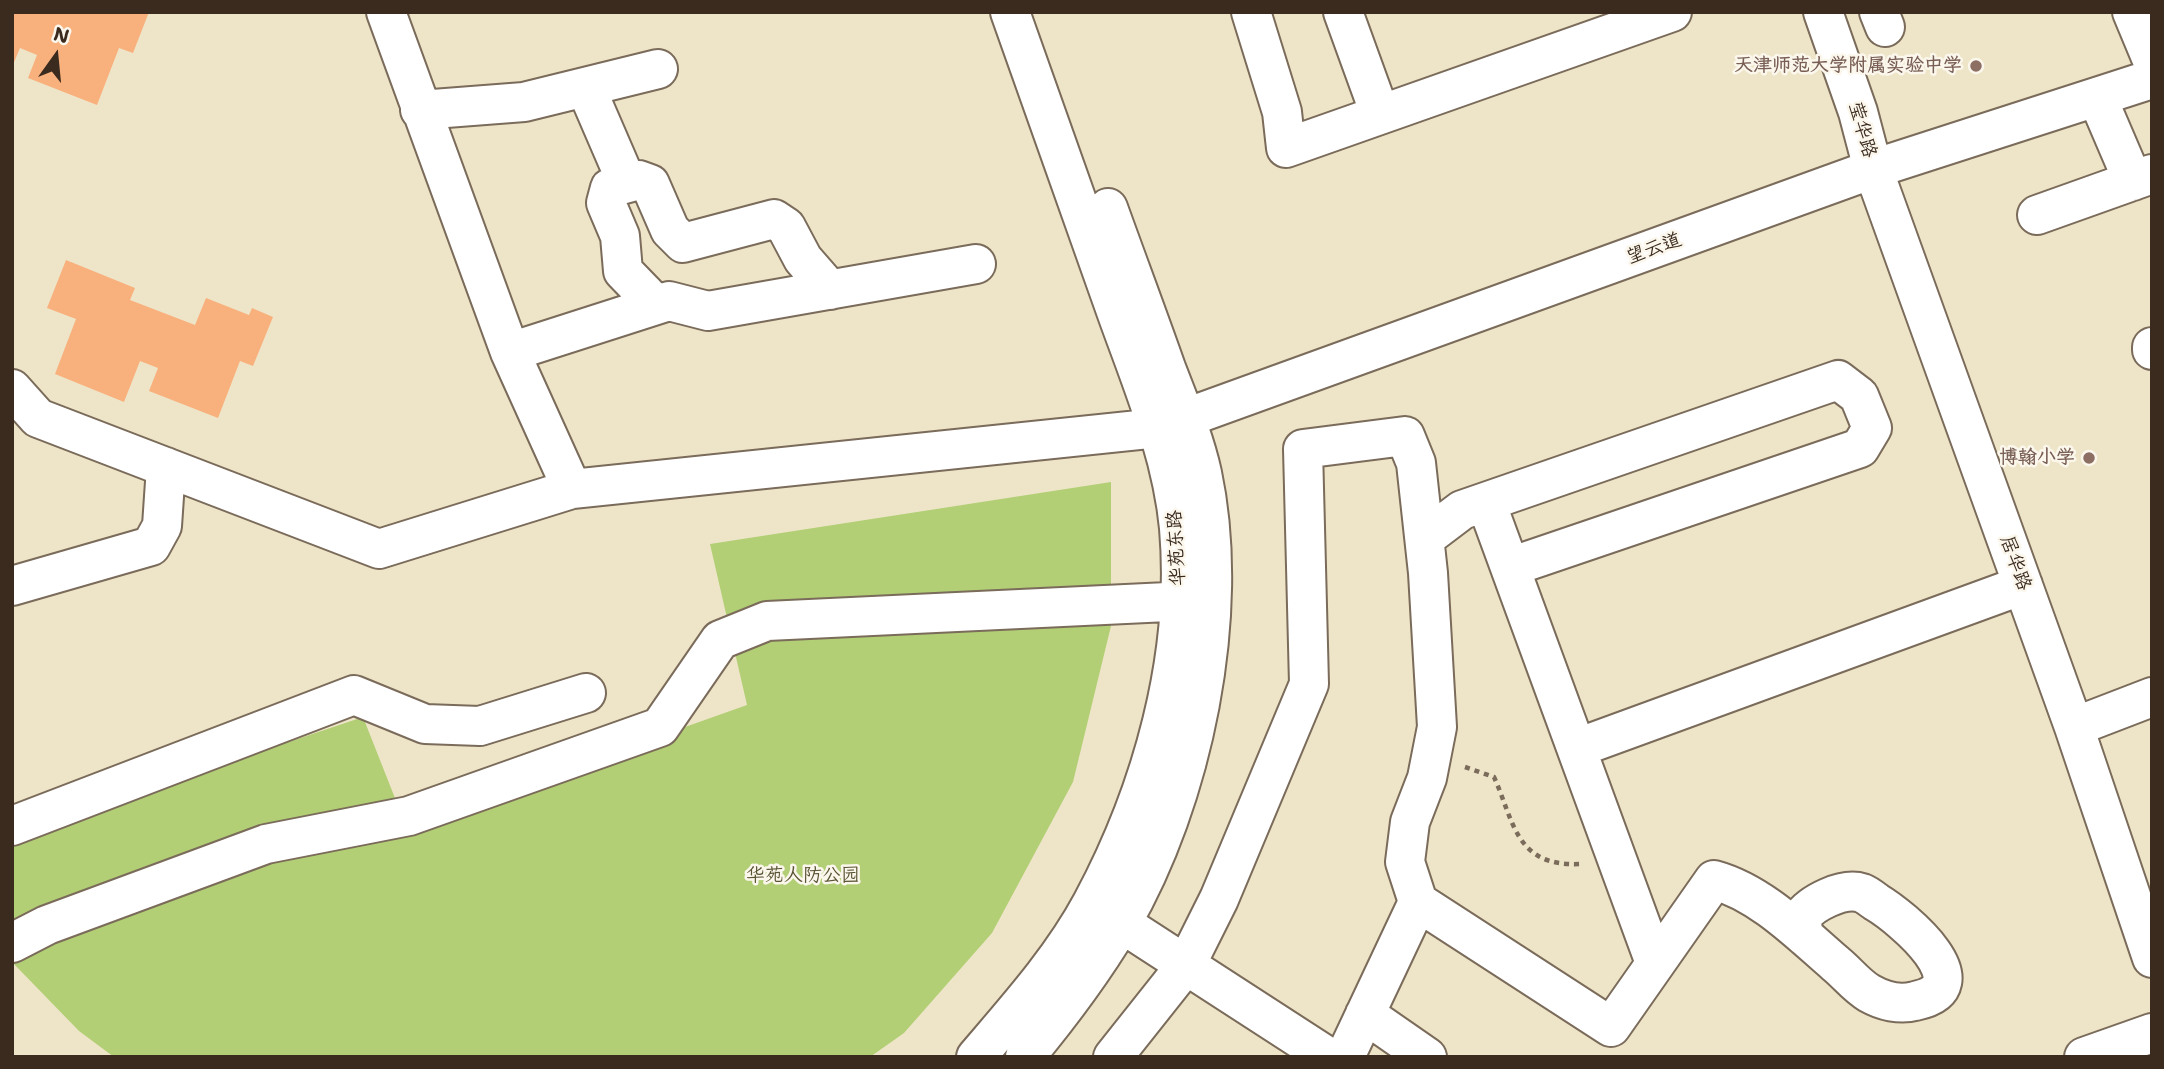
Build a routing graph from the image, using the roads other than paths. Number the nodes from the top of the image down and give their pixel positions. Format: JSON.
{"nodes":[{"id":1,"x":386,"y":12,"type":"edge"},
{"id":2,"x":1010,"y":12,"type":"edge"},
{"id":3,"x":1037,"y":12,"type":"edge"},
{"id":4,"x":1251,"y":12,"type":"edge"},
{"id":5,"x":1343,"y":12,"type":"edge"},
{"id":6,"x":1672,"y":12,"type":"edge"},
{"id":7,"x":1823,"y":12,"type":"edge"},
{"id":8,"x":2132,"y":12,"type":"edge"},
{"id":9,"x":2152,"y":60,"type":"edge"},
{"id":10,"x":658,"y":69,"type":"dead end"},
{"id":11,"x":2152,"y":79,"type":"edge"},
{"id":12,"x":586,"y":88,"type":"junction"},
{"id":13,"x":2097,"y":97,"type":"junction"},
{"id":14,"x":420,"y":110,"type":"junction"},
{"id":15,"x":1380,"y":114,"type":"junction"},
{"id":16,"x":1873,"y":169,"type":"junction"},
{"id":17,"x":2142,"y":177,"type":"edge"},
{"id":18,"x":626,"y":183,"type":"junction"},
{"id":19,"x":2037,"y":215,"type":"dead end"},
{"id":20,"x":976,"y":264,"type":"dead end"},
{"id":21,"x":830,"y":290,"type":"junction"},
{"id":22,"x":656,"y":305,"type":"junction"},
{"id":23,"x":510,"y":352,"type":"junction"},
{"id":24,"x":12,"y":389,"type":"edge"},
{"id":25,"x":1172,"y":424,"type":"junction"},
{"id":26,"x":166,"y":467,"type":"junction"},
{"id":27,"x":572,"y":489,"type":"junction"},
{"id":28,"x":1486,"y":502,"type":"junction"},
{"id":29,"x":1425,"y":538,"type":"junction"},
{"id":30,"x":1510,"y":567,"type":"junction"},
{"id":31,"x":2023,"y":585,"type":"junction"},
{"id":32,"x":12,"y":586,"type":"edge"},
{"id":33,"x":1195,"y":600,"type":"junction"},
{"id":34,"x":586,"y":693,"type":"dead end"},
{"id":35,"x":2152,"y":697,"type":"edge"},
{"id":36,"x":2074,"y":727,"type":"junction"},
{"id":37,"x":1577,"y":748,"type":"junction"},
{"id":38,"x":12,"y":826,"type":"edge"},
{"id":39,"x":1418,"y":902,"type":"junction"},
{"id":40,"x":1106,"y":913,"type":"junction"},
{"id":41,"x":1804,"y":936,"type":"dead end"},
{"id":42,"x":12,"y":943,"type":"edge"},
{"id":43,"x":2152,"y":958,"type":"edge"},
{"id":44,"x":1656,"y":963,"type":"junction"},
{"id":45,"x":1186,"y":965,"type":"junction"},
{"id":46,"x":1365,"y":1014,"type":"junction"},
{"id":47,"x":2152,"y":1033,"type":"edge"},
{"id":48,"x":976,"y":1057,"type":"edge"},
{"id":49,"x":1025,"y":1057,"type":"edge"},
{"id":50,"x":1114,"y":1057,"type":"edge"},
{"id":51,"x":1328,"y":1057,"type":"edge"},
{"id":52,"x":1345,"y":1057,"type":"edge"},
{"id":53,"x":1427,"y":1057,"type":"edge"},
{"id":54,"x":2084,"y":1057,"type":"edge"}],
"edges":[{"from":1,"to":14,"type":"street"},
{"from":2,"to":25,"type":"street","name":"华苑东路"},
{"from":3,"to":25,"type":"street","name":"华苑东路"},
{"from":4,"to":15,"type":"street"},
{"from":5,"to":15,"type":"street"},
{"from":6,"to":15,"type":"street"},
{"from":7,"to":16,"type":"street","name":"莹华路"},
{"from":8,"to":9,"type":"street"},
{"from":10,"to":12,"type":"street"},
{"from":11,"to":13,"type":"street","name":"望云道"},
{"from":12,"to":14,"type":"street"},
{"from":12,"to":18,"type":"street"},
{"from":13,"to":16,"type":"street","name":"望云道"},
{"from":13,"to":17,"type":"street"},
{"from":14,"to":23,"type":"street"},
{"from":16,"to":25,"type":"street","name":"望云道"},
{"from":16,"to":31,"type":"street","name":"居华路"},
{"from":17,"to":19,"type":"street"},
{"from":18,"to":21,"type":"street"},
{"from":18,"to":22,"type":"street"},
{"from":20,"to":21,"type":"street"},
{"from":21,"to":22,"type":"street"},
{"from":22,"to":23,"type":"street"},
{"from":23,"to":27,"type":"street"},
{"from":24,"to":26,"type":"street","name":"望云道"},
{"from":25,"to":27,"type":"street","name":"望云道"},
{"from":25,"to":33,"type":"street","name":"华苑东路"},
{"from":26,"to":27,"type":"street","name":"望云道"},
{"from":26,"to":32,"type":"street"},
{"from":28,"to":29,"type":"street"},
{"from":28,"to":30,"type":"street"},
{"from":28,"to":30,"type":"street"},
{"from":29,"to":39,"type":"street"},
{"from":29,"to":45,"type":"street"},
{"from":30,"to":37,"type":"street"},
{"from":31,"to":36,"type":"street","name":"居华路"},
{"from":31,"to":37,"type":"street"},
{"from":33,"to":40,"type":"street","name":"华苑东路"},
{"from":33,"to":42,"type":"street"},
{"from":34,"to":38,"type":"street"},
{"from":35,"to":36,"type":"street"},
{"from":36,"to":43,"type":"street","name":"居华路"},
{"from":37,"to":44,"type":"street"},
{"from":39,"to":44,"type":"street"},
{"from":39,"to":46,"type":"street"},
{"from":40,"to":45,"type":"street"},
{"from":40,"to":48,"type":"street","name":"华苑东路"},
{"from":40,"to":49,"type":"street","name":"华苑东路"},
{"from":41,"to":44,"type":"street"},
{"from":45,"to":50,"type":"street"},
{"from":45,"to":51,"type":"street"},
{"from":46,"to":52,"type":"street"},
{"from":46,"to":53,"type":"street"},
{"from":47,"to":54,"type":"street"}]}
